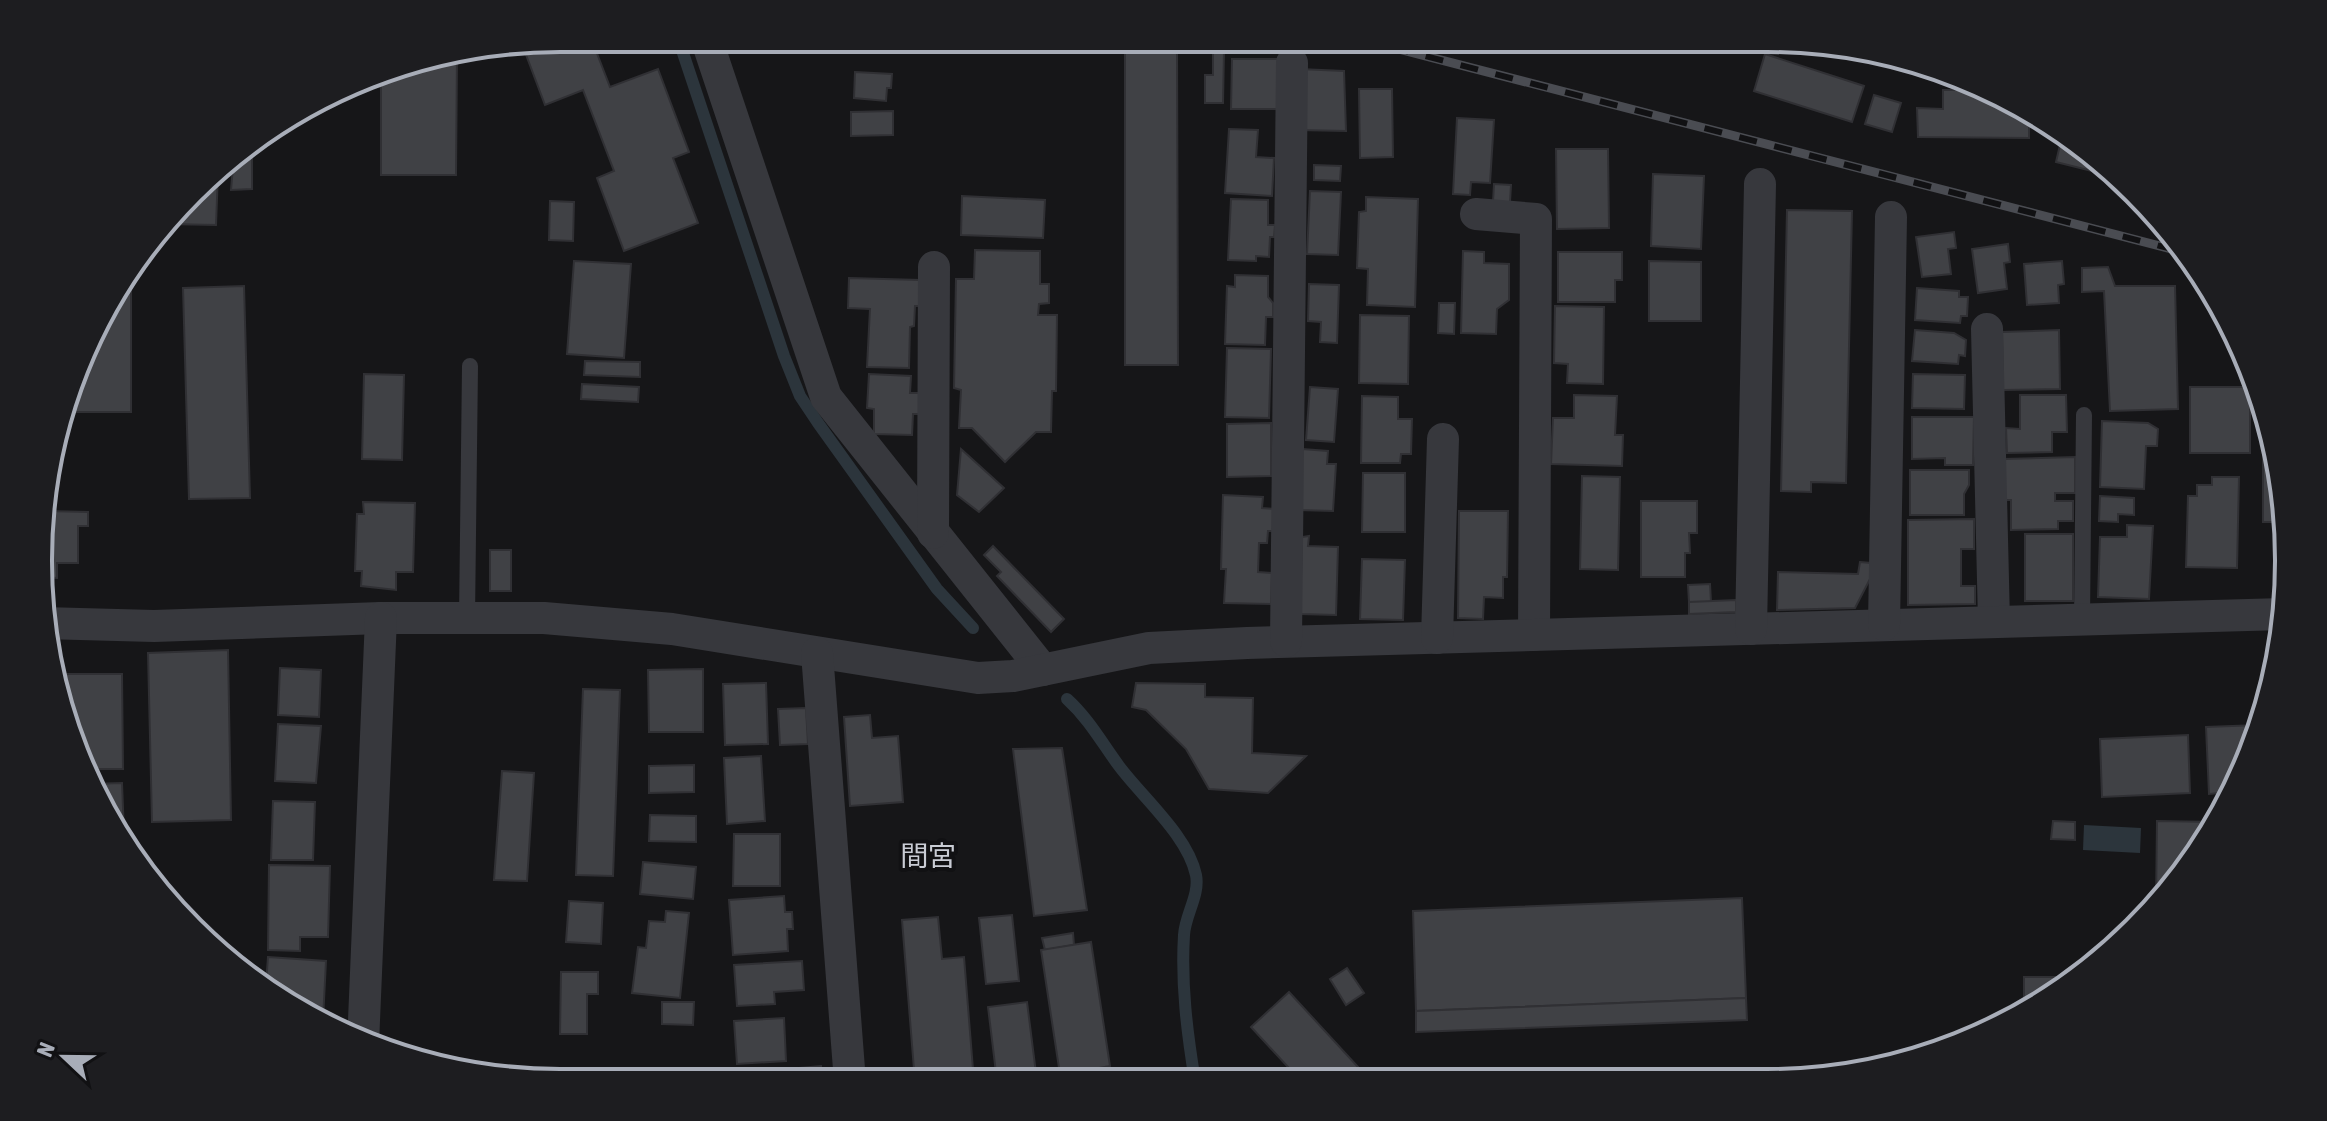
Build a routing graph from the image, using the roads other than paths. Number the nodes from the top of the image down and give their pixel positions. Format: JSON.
{"nodes":[{"id":1,"x":711,"y":52,"type":"edge"},
{"id":2,"x":1292,"y":63,"type":"dead end"},
{"id":3,"x":1760,"y":184,"type":"dead end"},
{"id":4,"x":1476,"y":214,"type":"dead end"},
{"id":5,"x":1891,"y":217,"type":"dead end"},
{"id":6,"x":934,"y":267,"type":"dead end"},
{"id":7,"x":1987,"y":329,"type":"dead end"},
{"id":8,"x":470,"y":366,"type":"dead end"},
{"id":9,"x":2084,"y":415,"type":"dead end"},
{"id":10,"x":1443,"y":439,"type":"dead end"},
{"id":11,"x":933,"y":533,"type":"junction"},
{"id":12,"x":2272,"y":614,"type":"edge"},
{"id":13,"x":381,"y":618,"type":"junction"},
{"id":14,"x":467,"y":618,"type":"junction"},
{"id":15,"x":2082,"y":620,"type":"junction"},
{"id":16,"x":1994,"y":622,"type":"junction"},
{"id":17,"x":56,"y":623,"type":"edge"},
{"id":18,"x":1884,"y":625,"type":"junction"},
{"id":19,"x":1751,"y":629,"type":"junction"},
{"id":20,"x":1534,"y":635,"type":"junction"},
{"id":21,"x":1437,"y":638,"type":"junction"},
{"id":22,"x":1286,"y":641,"type":"junction"},
{"id":23,"x":817,"y":653,"type":"junction"},
{"id":24,"x":1043,"y":670,"type":"junction"},
{"id":25,"x":364,"y":1029,"type":"edge"},
{"id":26,"x":849,"y":1069,"type":"edge"}],
"edges":[{"from":1,"to":11,"type":"street"},
{"from":2,"to":22,"type":"street"},
{"from":3,"to":19,"type":"street"},
{"from":4,"to":20,"type":"street"},
{"from":5,"to":18,"type":"street"},
{"from":6,"to":11,"type":"street"},
{"from":7,"to":16,"type":"street"},
{"from":8,"to":14,"type":"lane"},
{"from":9,"to":15,"type":"lane"},
{"from":10,"to":21,"type":"street"},
{"from":11,"to":24,"type":"street"},
{"from":12,"to":15,"type":"street"},
{"from":13,"to":14,"type":"street"},
{"from":13,"to":17,"type":"street"},
{"from":13,"to":25,"type":"street"},
{"from":14,"to":23,"type":"street"},
{"from":15,"to":16,"type":"street"},
{"from":16,"to":18,"type":"street"},
{"from":18,"to":19,"type":"street"},
{"from":19,"to":20,"type":"street"},
{"from":20,"to":21,"type":"street"},
{"from":21,"to":22,"type":"street"},
{"from":22,"to":24,"type":"street"},
{"from":23,"to":24,"type":"street"},
{"from":23,"to":26,"type":"street"}]}
